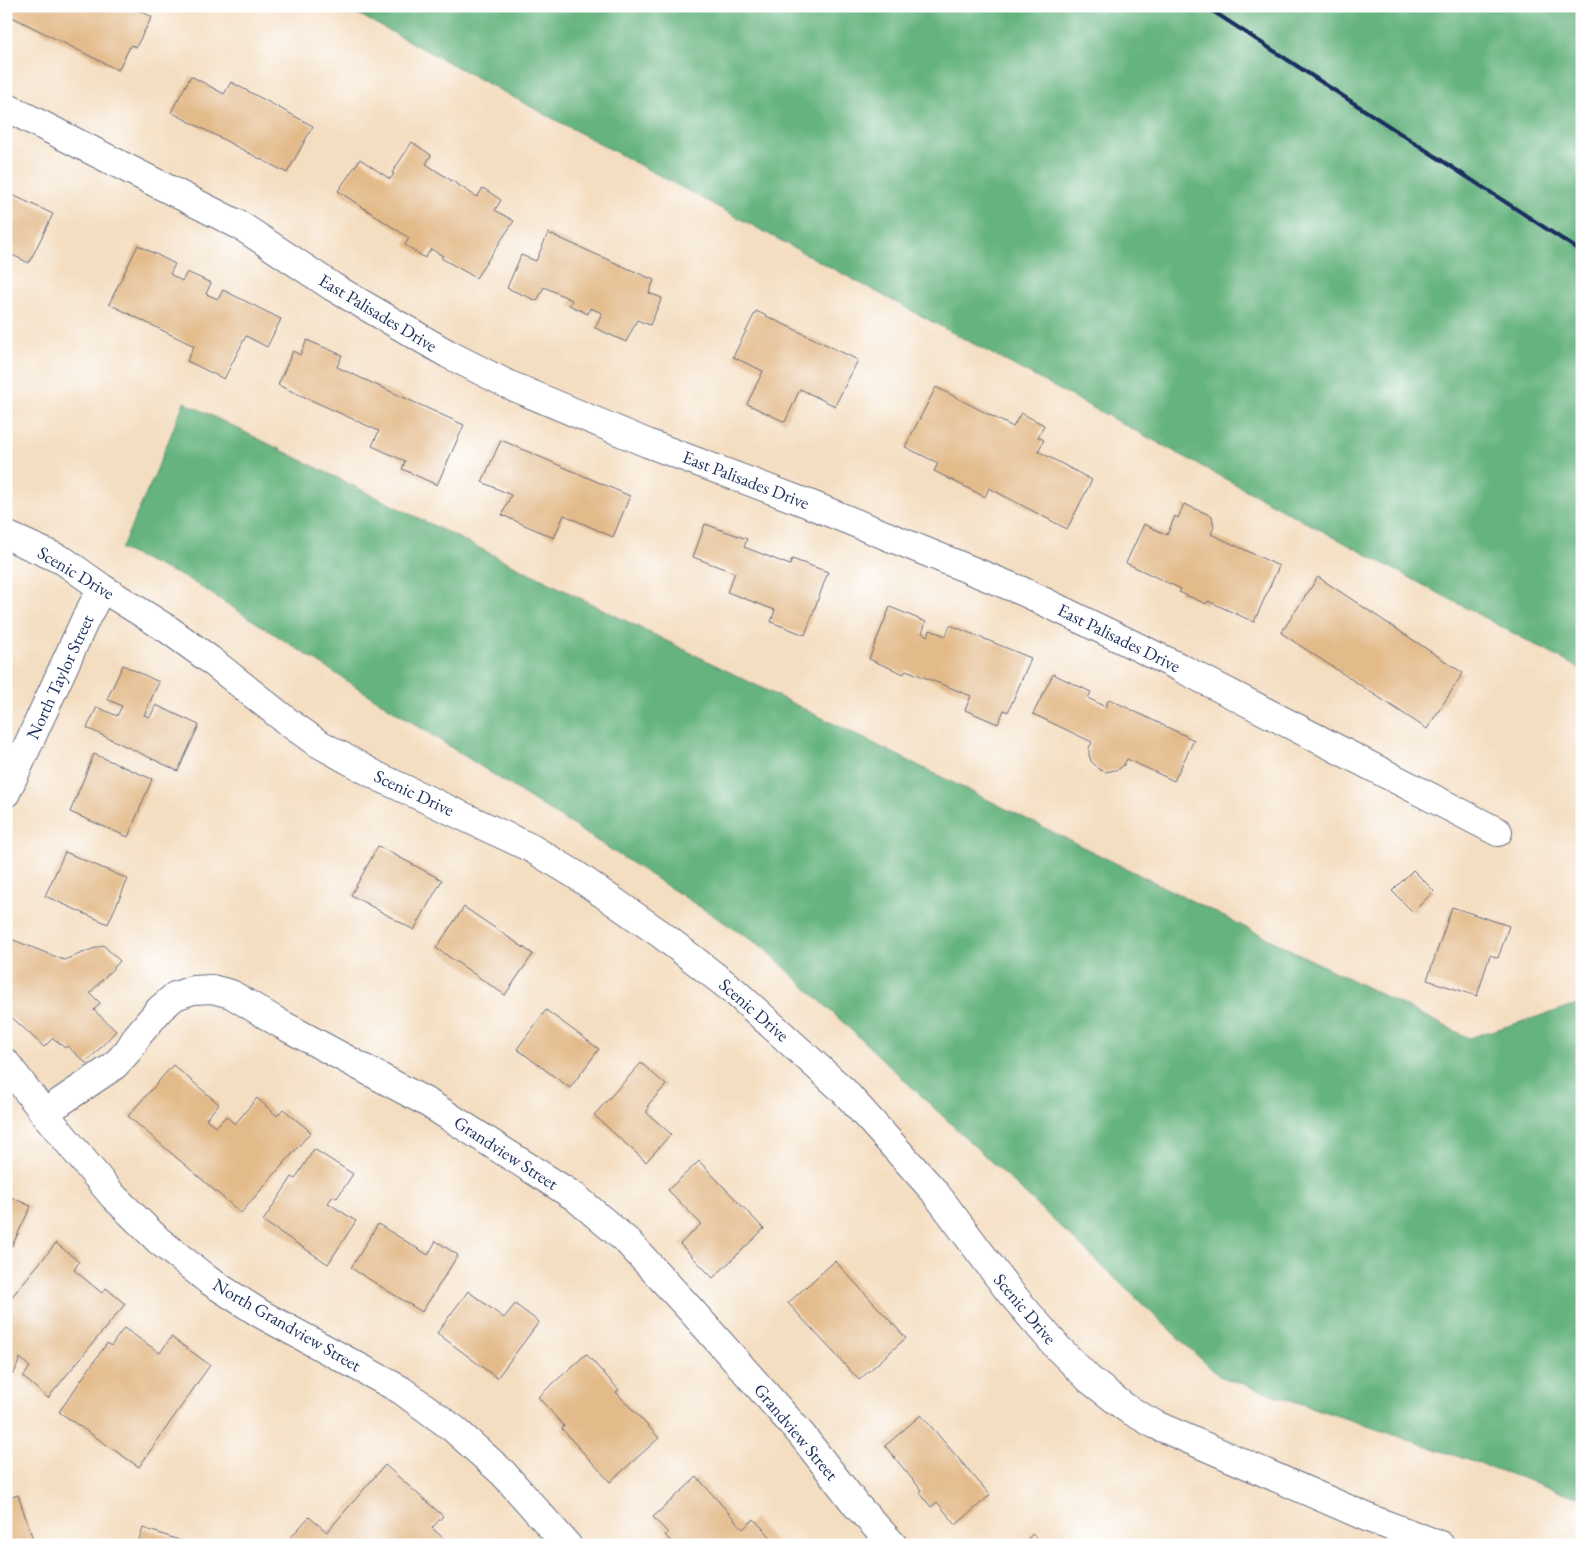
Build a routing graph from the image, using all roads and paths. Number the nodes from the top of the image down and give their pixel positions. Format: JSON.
{"nodes":[{"id":1,"x":6,"y":107,"type":"edge"},
{"id":2,"x":6,"y":535,"type":"edge"},
{"id":3,"x":102,"y":588,"type":"junction"},
{"id":4,"x":6,"y":793,"type":"edge"},
{"id":5,"x":1498,"y":832,"type":"dead end"},
{"id":6,"x":6,"y":1062,"type":"edge"},
{"id":7,"x":44,"y":1114,"type":"junction"},
{"id":8,"x":567,"y":1545,"type":"edge"},
{"id":9,"x":894,"y":1545,"type":"edge"},
{"id":10,"x":1440,"y":1545,"type":"edge"}],
"edges":[{"from":1,"to":5,"type":"street","name":"East Palisades Drive"},
{"from":2,"to":3,"type":"street","name":"Scenic Drive"},
{"from":3,"to":4,"type":"street","name":"North Taylor Street"},
{"from":3,"to":10,"type":"street","name":"Scenic Drive"},
{"from":6,"to":7,"type":"street","name":"North Grandview Street"},
{"from":7,"to":8,"type":"street","name":"North Grandview Street"},
{"from":7,"to":9,"type":"street","name":"Grandview Street"}]}
